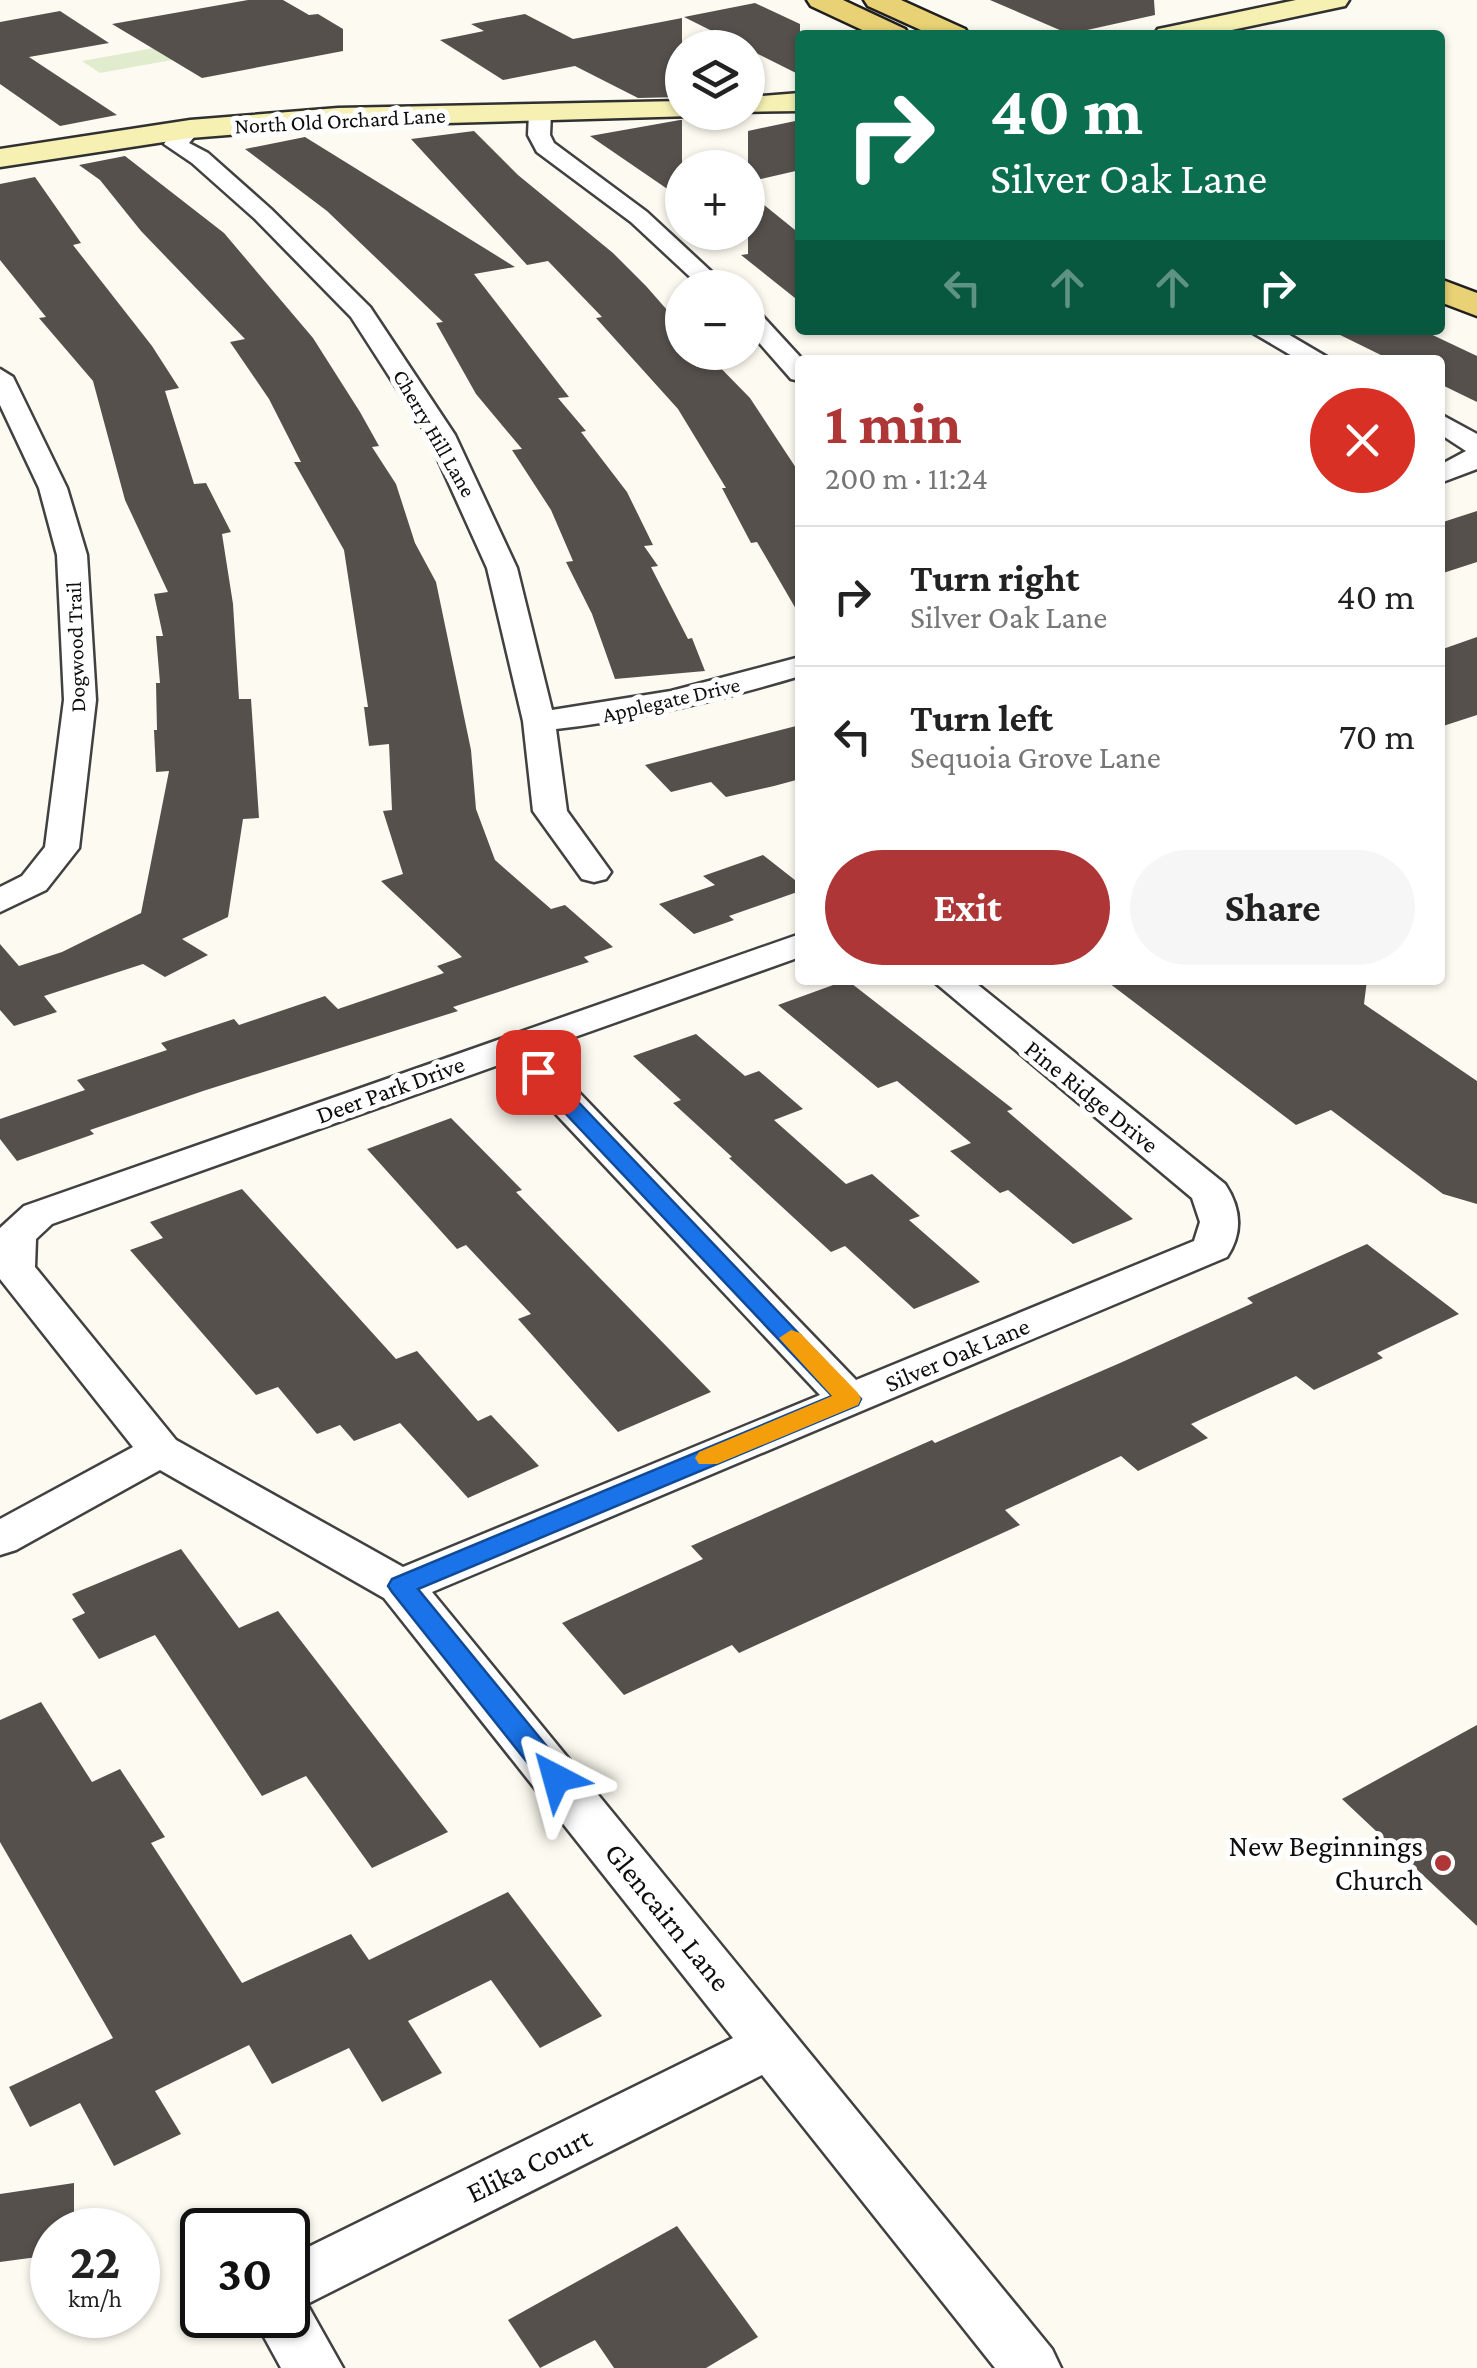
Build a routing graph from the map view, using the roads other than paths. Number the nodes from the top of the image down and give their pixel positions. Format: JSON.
{"nodes":[{"id":1,"x":821,"y":0,"type":"edge"},
{"id":2,"x":878,"y":0,"type":"edge"},
{"id":3,"x":1335,"y":0,"type":"edge"},
{"id":4,"x":884,"y":30,"type":"edge"},
{"id":5,"x":944,"y":30,"type":"edge"},
{"id":6,"x":1192,"y":30,"type":"edge"},
{"id":7,"x":795,"y":102,"type":"edge"},
{"id":8,"x":765,"y":105,"type":"edge"},
{"id":9,"x":665,"y":110,"type":"edge"},
{"id":10,"x":540,"y":113,"type":"junction"},
{"id":11,"x":190,"y":129,"type":"junction"},
{"id":12,"x":0,"y":158,"type":"edge"},
{"id":13,"x":1449,"y":269,"type":"edge"},
{"id":14,"x":697,"y":270,"type":"edge"},
{"id":15,"x":1477,"y":306,"type":"edge"},
{"id":16,"x":765,"y":334,"type":"edge"},
{"id":17,"x":1271,"y":335,"type":"edge"},
{"id":18,"x":1310,"y":355,"type":"edge"},
{"id":19,"x":795,"y":367,"type":"edge"},
{"id":20,"x":0,"y":377,"type":"edge"},
{"id":21,"x":1445,"y":425,"type":"edge"},
{"id":22,"x":1477,"y":446,"type":"edge"},
{"id":23,"x":1477,"y":455,"type":"edge"},
{"id":24,"x":1445,"y":473,"type":"edge"},
{"id":25,"x":795,"y":668,"type":"edge"},
{"id":26,"x":539,"y":721,"type":"junction"},
{"id":27,"x":594,"y":872,"type":"dead end"},
{"id":28,"x":0,"y":901,"type":"edge"},
{"id":29,"x":795,"y":948,"type":"edge"},
{"id":30,"x":956,"y":985,"type":"edge"},
{"id":31,"x":512,"y":1045,"type":"junction"},
{"id":32,"x":38,"y":1215,"type":"joint"},
{"id":33,"x":1220,"y":1222,"type":"joint"},
{"id":34,"x":849,"y":1399,"type":"junction"},
{"id":35,"x":160,"y":1451,"type":"junction"},
{"id":36,"x":0,"y":1539,"type":"edge"},
{"id":37,"x":401,"y":1586,"type":"junction"},
{"id":38,"x":771,"y":2045,"type":"junction"},
{"id":39,"x":310,"y":2274,"type":"edge"},
{"id":40,"x":295,"y":2338,"type":"edge"},
{"id":41,"x":313,"y":2368,"type":"edge"},
{"id":42,"x":1031,"y":2368,"type":"edge"}],
"edges":[{"from":1,"to":4,"type":"main road"},
{"from":2,"to":5,"type":"main road"},
{"from":3,"to":6,"type":"street"},
{"from":7,"to":8,"type":"street"},
{"from":9,"to":10,"type":"street","name":"North Old Orchard Lane"},
{"from":10,"to":11,"type":"street","name":"North Old Orchard Lane"},
{"from":10,"to":14,"type":"street"},
{"from":11,"to":12,"type":"street","name":"North Old Orchard Lane"},
{"from":11,"to":26,"type":"street","name":"Cherry Hill Lane"},
{"from":13,"to":15,"type":"main road"},
{"from":16,"to":19,"type":"street"},
{"from":17,"to":18,"type":"street"},
{"from":20,"to":28,"type":"street","name":"Dogwood Trail"},
{"from":21,"to":22,"type":"street"},
{"from":23,"to":24,"type":"street"},
{"from":25,"to":26,"type":"street","name":"Applegate Drive"},
{"from":26,"to":27,"type":"street","name":"Cherry Hill Lane"},
{"from":29,"to":31,"type":"street","name":"Deer Park Drive"},
{"from":30,"to":33,"type":"street","name":"Pine Ridge Drive"},
{"from":31,"to":32,"type":"street","name":"Deer Park Drive"},
{"from":31,"to":34,"type":"street"},
{"from":32,"to":35,"type":"street","name":"Glencairn Lane"},
{"from":33,"to":34,"type":"street","name":"Silver Oak Lane"},
{"from":34,"to":37,"type":"street","name":"Silver Oak Lane"},
{"from":35,"to":36,"type":"street"},
{"from":35,"to":37,"type":"street","name":"Glencairn Lane"},
{"from":37,"to":38,"type":"street","name":"Glencairn Lane"},
{"from":38,"to":39,"type":"street","name":"Elika Court"},
{"from":38,"to":42,"type":"street","name":"Glencairn Lane"},
{"from":40,"to":41,"type":"street"}]}
